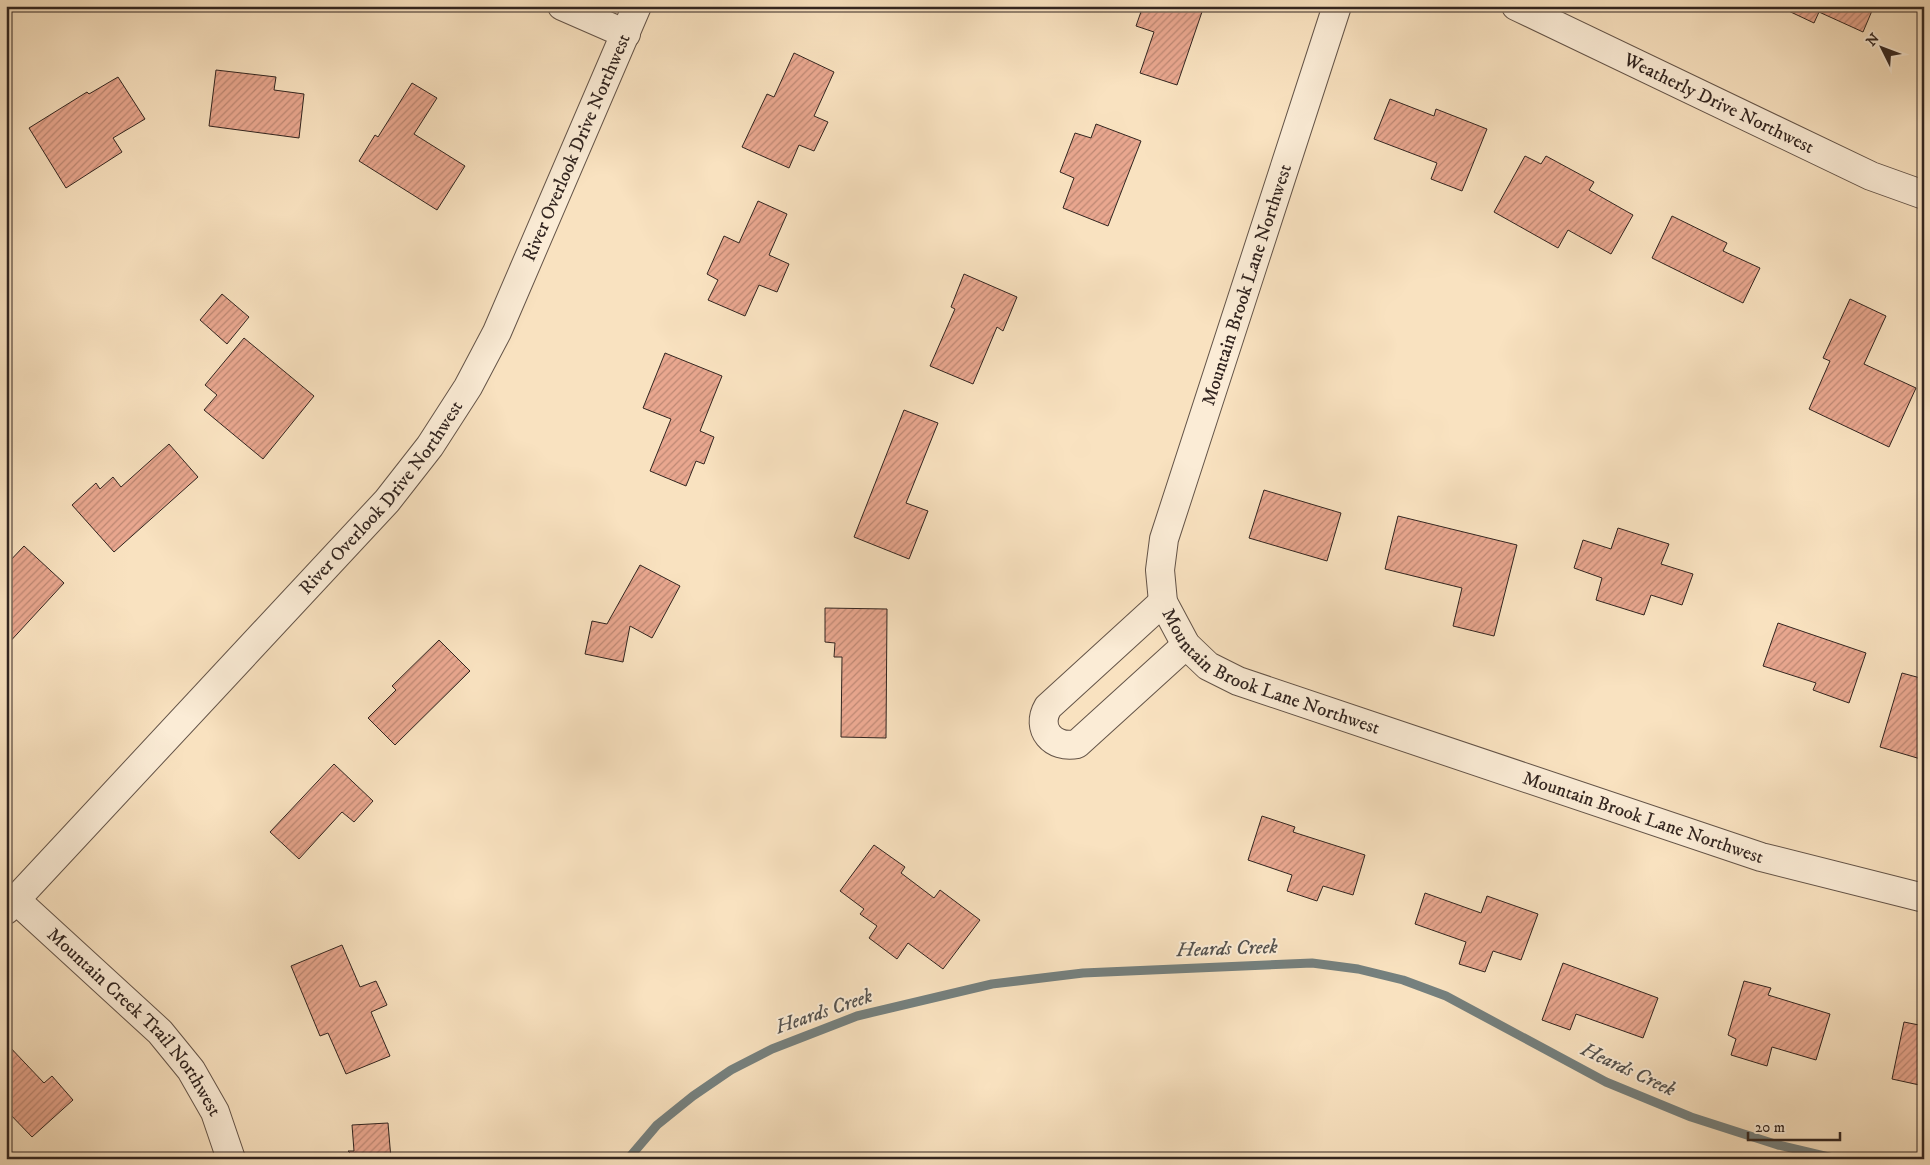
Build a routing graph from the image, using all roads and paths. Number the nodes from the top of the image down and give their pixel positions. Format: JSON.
{"nodes":[{"id":1,"x":562,"y":6,"type":"edge"},
{"id":2,"x":637,"y":6,"type":"edge"},
{"id":3,"x":1337,"y":6,"type":"edge"},
{"id":4,"x":1516,"y":6,"type":"edge"},
{"id":5,"x":626,"y":34,"type":"junction"},
{"id":6,"x":1924,"y":195,"type":"edge"},
{"id":7,"x":1163,"y":602,"type":"junction"},
{"id":8,"x":1186,"y":645,"type":"junction"},
{"id":9,"x":1924,"y":898,"type":"edge"},
{"id":10,"x":11,"y":905,"type":"edge"},
{"id":11,"x":231,"y":1159,"type":"edge"}],
"edges":[{"from":1,"to":5,"type":"street"},
{"from":2,"to":5,"type":"street","name":"River Overlook Drive Northwest"},
{"from":3,"to":7,"type":"street","name":"Mountain Brook Lane Northwest"},
{"from":4,"to":6,"type":"street","name":"Weatherly Drive Northwest"},
{"from":5,"to":10,"type":"street","name":"River Overlook Drive Northwest"},
{"from":7,"to":8,"type":"street","name":"Mountain Brook Lane Northwest"},
{"from":7,"to":8,"type":"street"},
{"from":8,"to":9,"type":"street","name":"Mountain Brook Lane Northwest"},
{"from":10,"to":11,"type":"street","name":"Mountain Creek Trail Northwest"}]}
